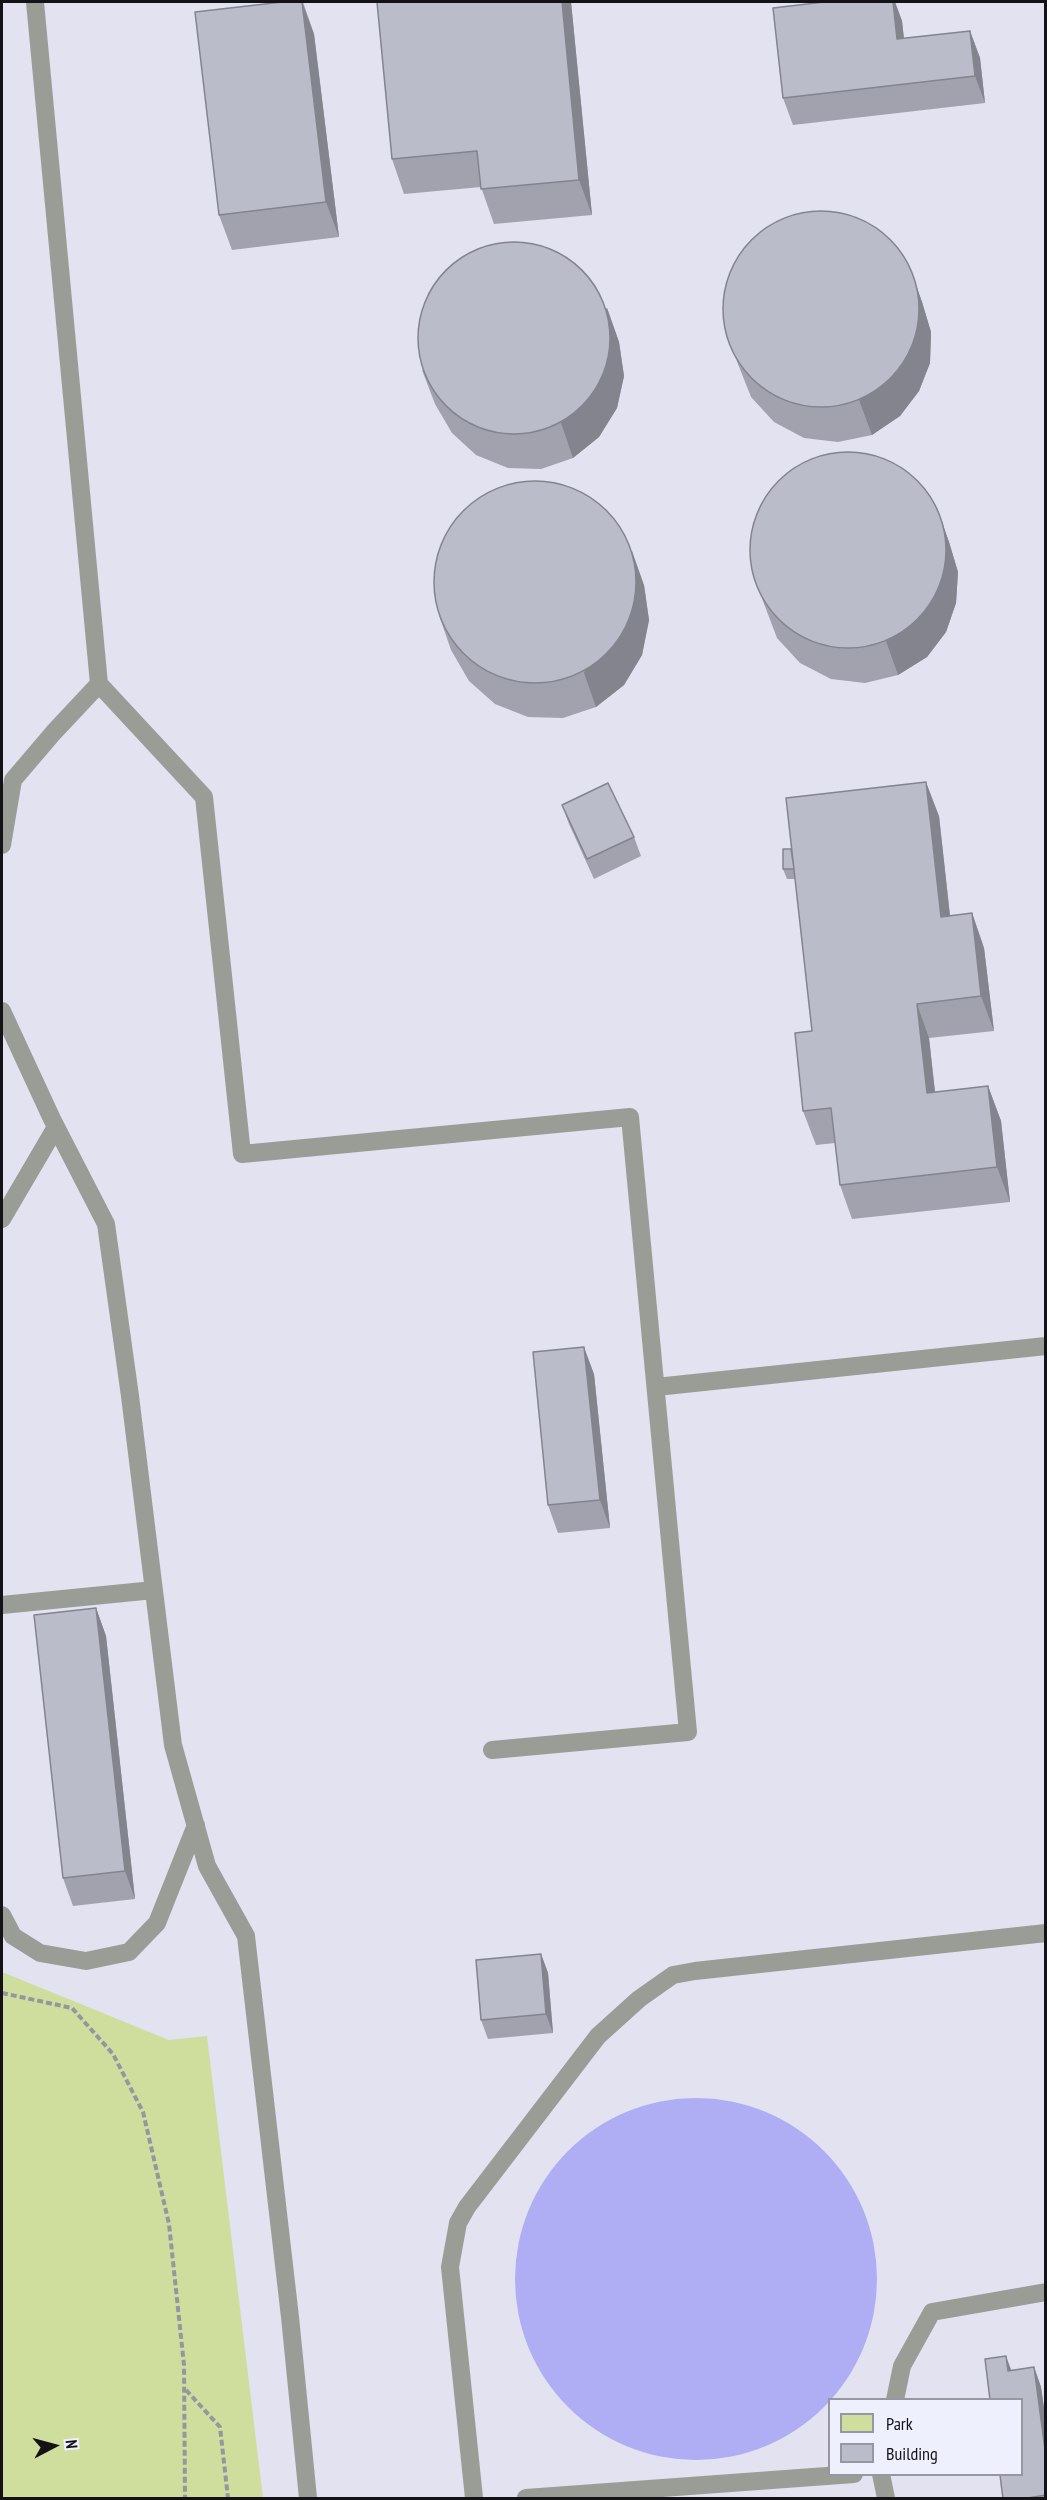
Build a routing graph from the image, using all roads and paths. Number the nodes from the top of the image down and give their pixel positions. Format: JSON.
{"nodes":[{"id":1,"x":35,"y":2,"type":"edge"},
{"id":2,"x":99,"y":684,"type":"junction"},
{"id":3,"x":2,"y":845,"type":"edge"},
{"id":4,"x":2,"y":1011,"type":"edge"},
{"id":5,"x":56,"y":1127,"type":"junction"},
{"id":6,"x":2,"y":1219,"type":"edge"},
{"id":7,"x":1046,"y":1346,"type":"edge"},
{"id":8,"x":656,"y":1387,"type":"junction"},
{"id":9,"x":154,"y":1590,"type":"junction"},
{"id":10,"x":2,"y":1605,"type":"edge"},
{"id":11,"x":492,"y":1750,"type":"dead end"},
{"id":12,"x":196,"y":1825,"type":"junction"},
{"id":13,"x":2,"y":1916,"type":"edge"},
{"id":14,"x":1046,"y":1934,"type":"edge"},
{"id":15,"x":2,"y":1993,"type":"edge"},
{"id":16,"x":1046,"y":2292,"type":"edge"},
{"id":17,"x":185,"y":2390,"type":"junction"},
{"id":18,"x":896,"y":2398,"type":"edge"},
{"id":19,"x":840,"y":2476,"type":"edge"},
{"id":20,"x":882,"y":2476,"type":"edge"},
{"id":21,"x":185,"y":2499,"type":"edge"},
{"id":22,"x":228,"y":2499,"type":"edge"},
{"id":23,"x":308,"y":2499,"type":"edge"},
{"id":24,"x":474,"y":2499,"type":"edge"},
{"id":25,"x":526,"y":2499,"type":"edge"},
{"id":26,"x":886,"y":2499,"type":"edge"}],
"edges":[{"from":1,"to":2,"type":"lane"},
{"from":2,"to":3,"type":"lane"},
{"from":2,"to":8,"type":"lane"},
{"from":4,"to":5,"type":"lane"},
{"from":5,"to":6,"type":"lane"},
{"from":5,"to":9,"type":"lane"},
{"from":7,"to":8,"type":"lane"},
{"from":8,"to":11,"type":"lane"},
{"from":9,"to":10,"type":"lane"},
{"from":9,"to":12,"type":"lane"},
{"from":12,"to":13,"type":"lane"},
{"from":12,"to":23,"type":"lane"},
{"from":14,"to":24,"type":"lane"},
{"from":15,"to":17,"type":"path"},
{"from":16,"to":18,"type":"lane"},
{"from":17,"to":21,"type":"path"},
{"from":17,"to":22,"type":"path"},
{"from":19,"to":25,"type":"lane"},
{"from":20,"to":26,"type":"lane"}]}
